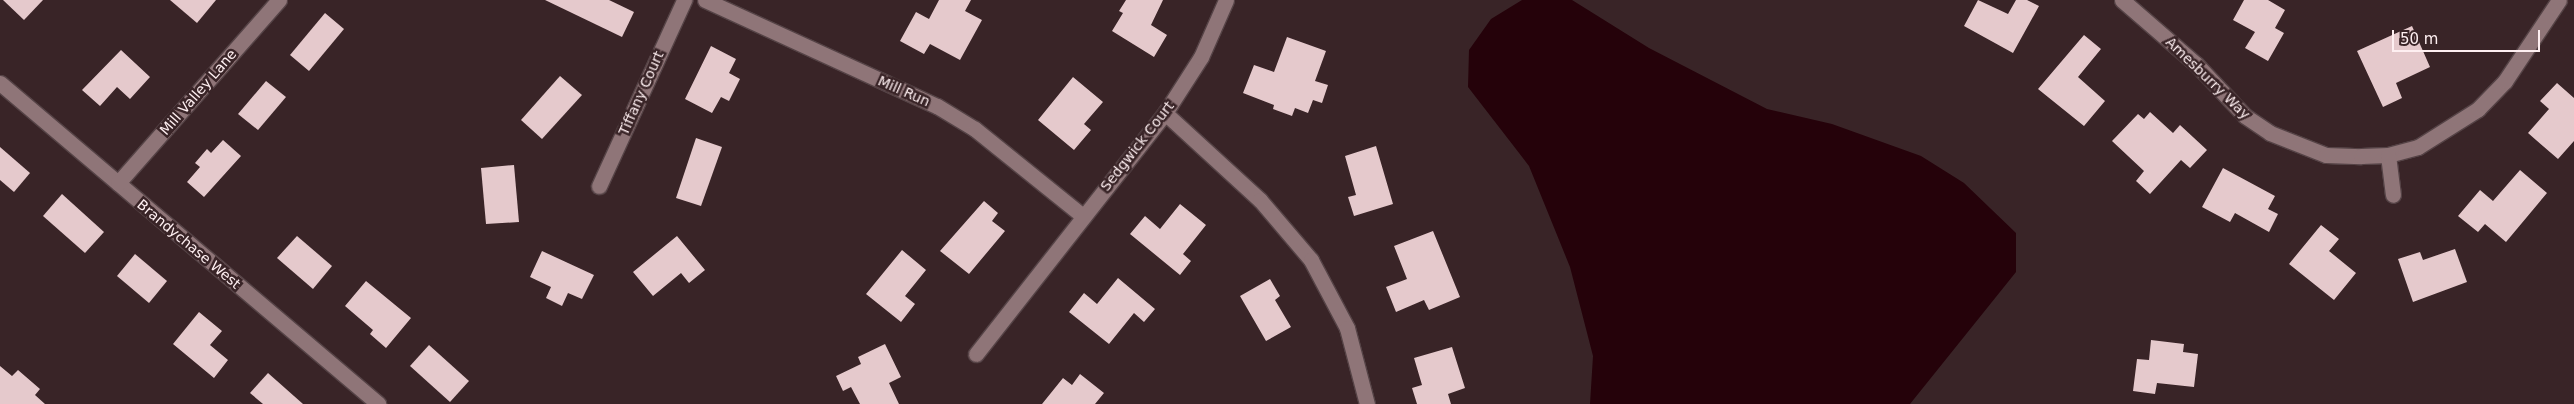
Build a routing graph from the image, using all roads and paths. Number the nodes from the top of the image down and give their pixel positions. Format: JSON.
{"nodes":[{"id":1,"x":279,"y":0,"type":"edge"},
{"id":2,"x":684,"y":0,"type":"edge"},
{"id":3,"x":705,"y":0,"type":"edge"},
{"id":4,"x":1226,"y":0,"type":"edge"},
{"id":5,"x":2122,"y":0,"type":"edge"},
{"id":6,"x":2558,"y":0,"type":"edge"},
{"id":7,"x":0,"y":83,"type":"edge"},
{"id":8,"x":1165,"y":113,"type":"junction"},
{"id":9,"x":2388,"y":154,"type":"junction"},
{"id":10,"x":118,"y":184,"type":"junction"},
{"id":11,"x":599,"y":186,"type":"dead end"},
{"id":12,"x":2393,"y":195,"type":"dead end"},
{"id":13,"x":1082,"y":216,"type":"junction"},
{"id":14,"x":976,"y":354,"type":"dead end"},
{"id":15,"x":378,"y":404,"type":"edge"},
{"id":16,"x":1366,"y":404,"type":"edge"}],
"edges":[{"from":1,"to":10,"type":"street","name":"Mill Valley Lane"},
{"from":2,"to":11,"type":"street","name":"Tiffany Court"},
{"from":3,"to":13,"type":"street","name":"Mill Run"},
{"from":4,"to":8,"type":"street","name":"Sedgwick Court"},
{"from":5,"to":9,"type":"street","name":"Amesburry Way"},
{"from":6,"to":9,"type":"street","name":"Amesburry Way"},
{"from":7,"to":10,"type":"street","name":"Brandychase West"},
{"from":8,"to":13,"type":"street","name":"Sedgwick Court"},
{"from":8,"to":16,"type":"street"},
{"from":9,"to":12,"type":"street"},
{"from":10,"to":15,"type":"street","name":"Brandychase West"},
{"from":13,"to":14,"type":"street","name":"Sedgwick Court"}]}
